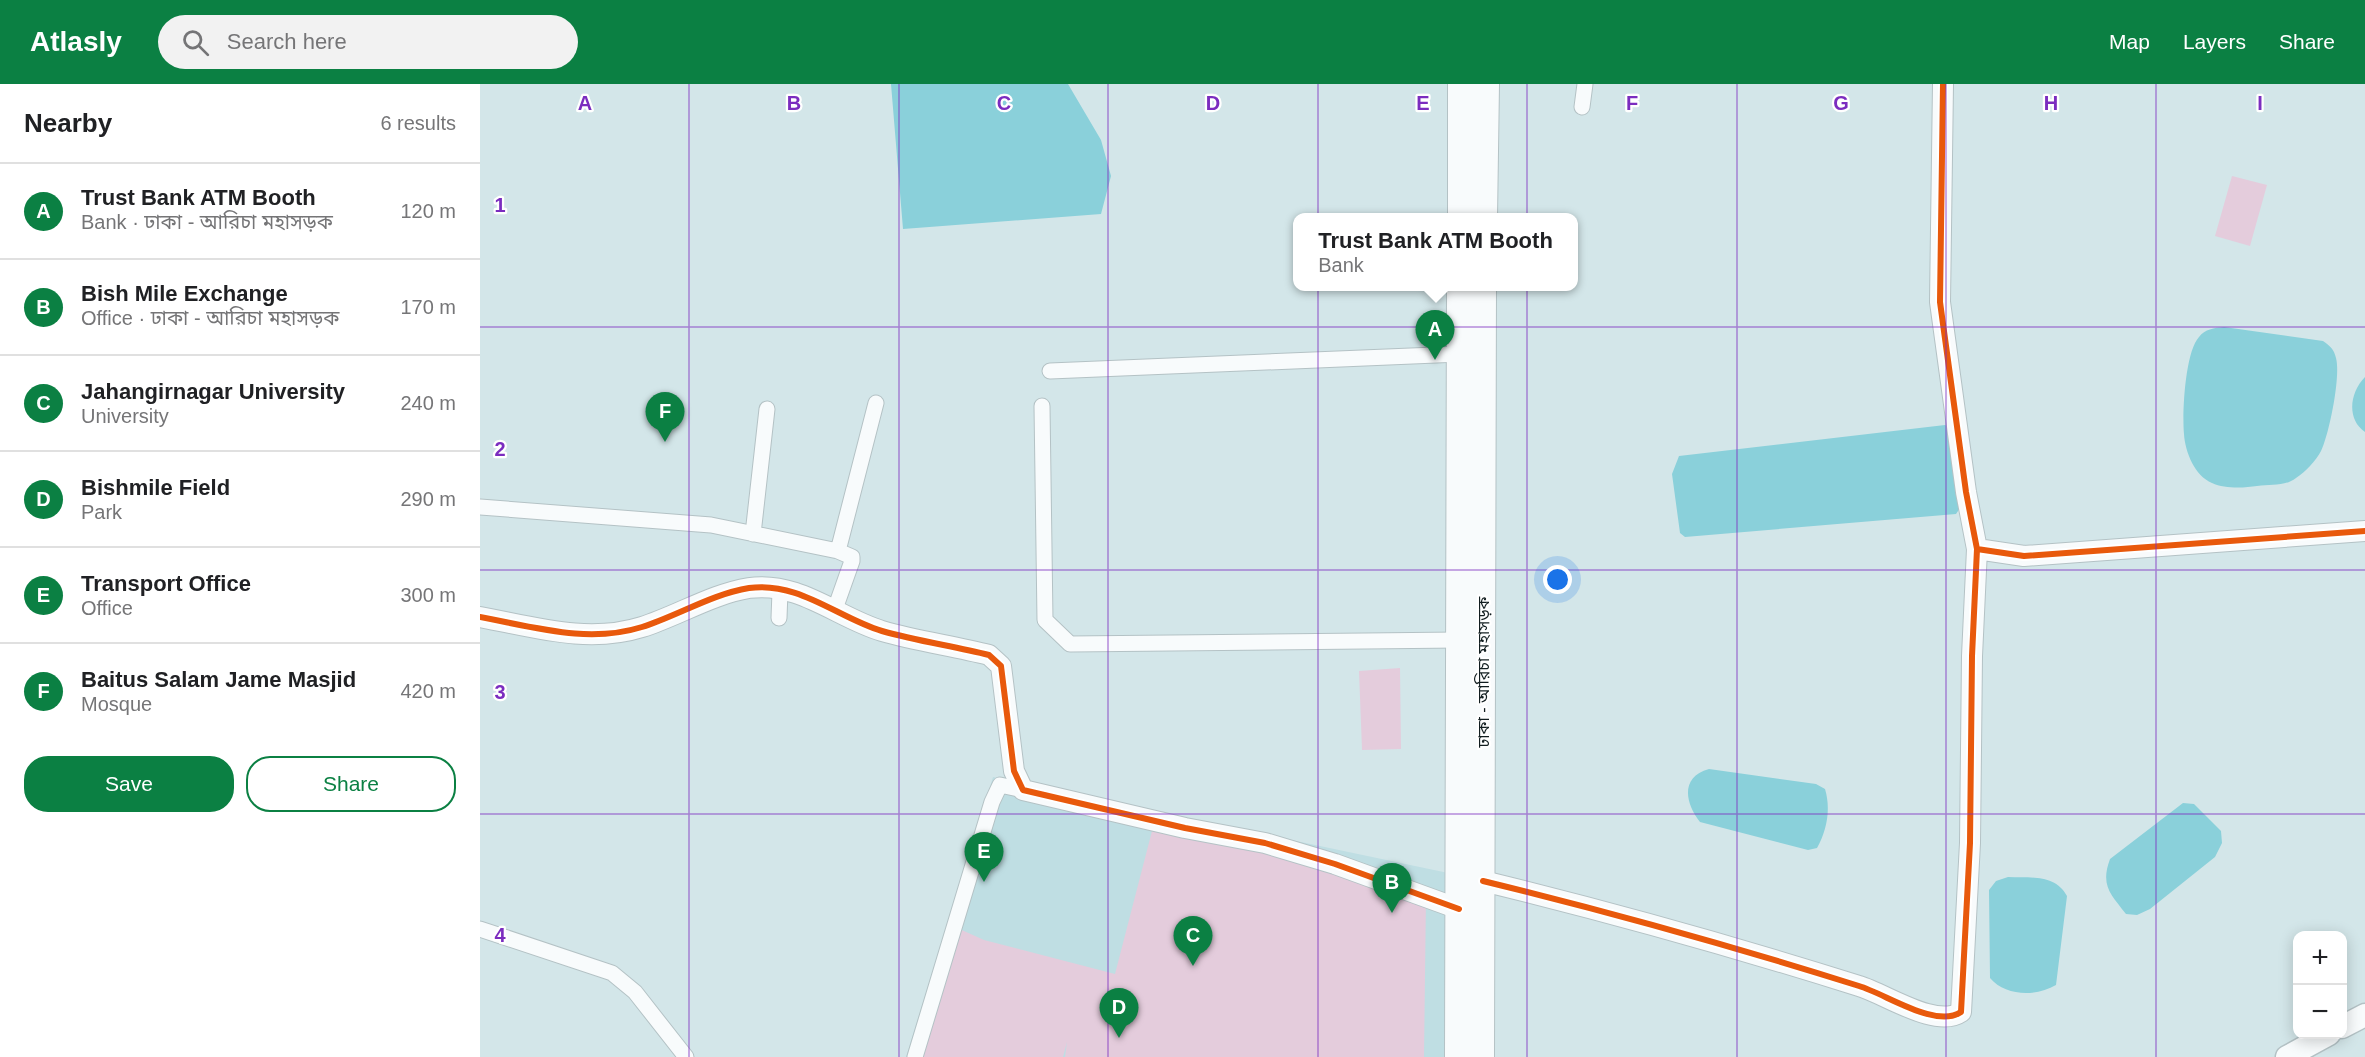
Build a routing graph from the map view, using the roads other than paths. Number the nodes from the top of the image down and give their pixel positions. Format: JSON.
{"nodes":[{"id":1,"x":1461,"y":84,"type":"edge"},
{"id":2,"x":1486,"y":84,"type":"edge"},
{"id":3,"x":1585,"y":84,"type":"edge"},
{"id":4,"x":1943,"y":84,"type":"edge"},
{"id":5,"x":1582,"y":107,"type":"dead end"},
{"id":6,"x":1461,"y":213,"type":"edge"},
{"id":7,"x":1484,"y":213,"type":"edge"},
{"id":8,"x":1460,"y":291,"type":"edge"},
{"id":9,"x":1483,"y":291,"type":"edge"},
{"id":10,"x":1460,"y":354,"type":"junction"},
{"id":11,"x":1050,"y":371,"type":"dead end"},
{"id":12,"x":876,"y":403,"type":"dead end"},
{"id":13,"x":1042,"y":406,"type":"dead end"},
{"id":14,"x":766,"y":408,"type":"dead end"},
{"id":15,"x":480,"y":507,"type":"edge"},
{"id":16,"x":2365,"y":531,"type":"edge"},
{"id":17,"x":753,"y":534,"type":"junction"},
{"id":18,"x":1977,"y":549,"type":"junction"},
{"id":19,"x":837,"y":551,"type":"junction"},
{"id":20,"x":780,"y":591,"type":"junction"},
{"id":21,"x":835,"y":609,"type":"junction"},
{"id":22,"x":480,"y":617,"type":"edge"},
{"id":23,"x":779,"y":618,"type":"dead end"},
{"id":24,"x":1459,"y":640,"type":"junction"},
{"id":25,"x":1023,"y":790,"type":"junction"},
{"id":26,"x":1482,"y":881,"type":"junction"},
{"id":27,"x":1459,"y":909,"type":"junction"},
{"id":28,"x":480,"y":928,"type":"edge"},
{"id":29,"x":2365,"y":1015,"type":"edge"},
{"id":30,"x":2347,"y":1025,"type":"edge"},
{"id":31,"x":2321,"y":1039,"type":"edge"},
{"id":32,"x":686,"y":1057,"type":"edge"},
{"id":33,"x":915,"y":1057,"type":"edge"},
{"id":34,"x":1458,"y":1057,"type":"edge"},
{"id":35,"x":1481,"y":1057,"type":"edge"},
{"id":36,"x":2287,"y":1057,"type":"edge"}],
"edges":[{"from":1,"to":6,"type":"highway"},
{"from":2,"to":7,"type":"highway"},
{"from":3,"to":5,"type":"street"},
{"from":4,"to":18,"type":"street"},
{"from":8,"to":10,"type":"highway","name":"ঢাকা - আরিচা মহাসড়ক"},
{"from":9,"to":26,"type":"highway","name":"ঢাকা - আরিচা মহাসড়ক"},
{"from":10,"to":11,"type":"street"},
{"from":10,"to":24,"type":"highway","name":"ঢাকা - আরিচা মহাসড়ক"},
{"from":12,"to":19,"type":"street"},
{"from":13,"to":24,"type":"street"},
{"from":14,"to":17,"type":"street"},
{"from":15,"to":17,"type":"street"},
{"from":16,"to":18,"type":"street"},
{"from":17,"to":19,"type":"street"},
{"from":18,"to":26,"type":"street"},
{"from":19,"to":21,"type":"street"},
{"from":20,"to":21,"type":"street"},
{"from":20,"to":22,"type":"street"},
{"from":20,"to":23,"type":"street"},
{"from":21,"to":25,"type":"street"},
{"from":24,"to":27,"type":"highway","name":"ঢাকা - আরিচা মহাসড়ক"},
{"from":25,"to":27,"type":"street"},
{"from":25,"to":33,"type":"street"},
{"from":26,"to":35,"type":"highway","name":"ঢাকা - আরিচা মহাসড়ক"},
{"from":27,"to":34,"type":"highway","name":"ঢাকা - আরিচা মহাসড়ক"},
{"from":28,"to":32,"type":"street"},
{"from":29,"to":30,"type":"main road"},
{"from":31,"to":36,"type":"main road"}]}
